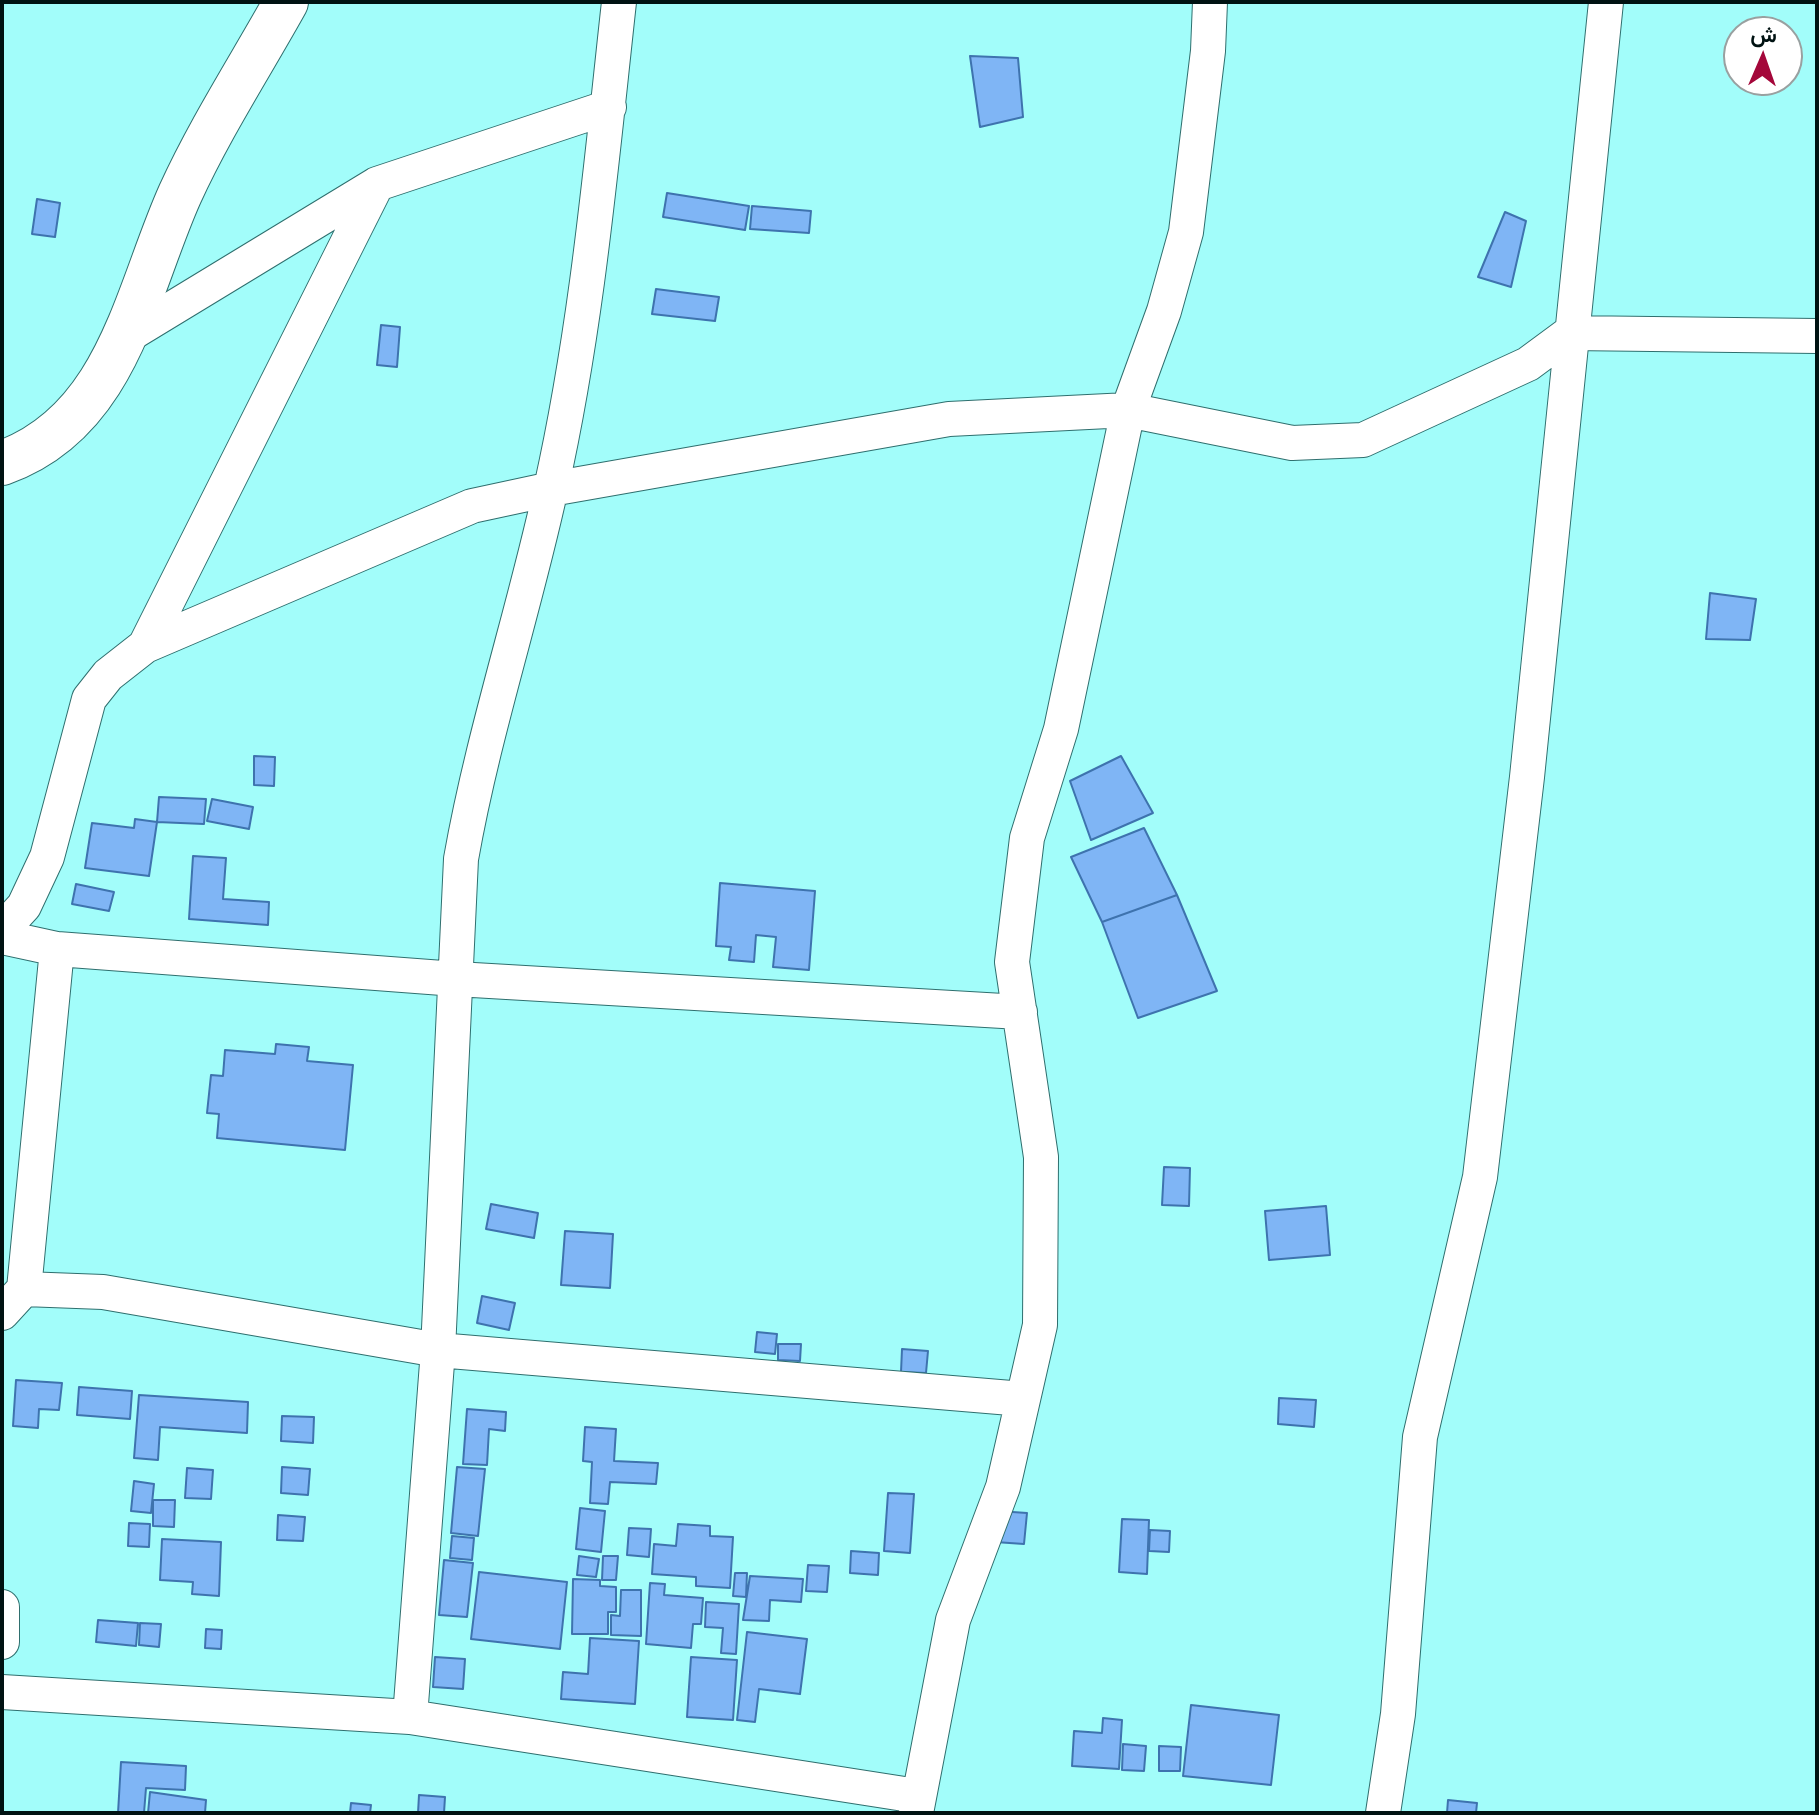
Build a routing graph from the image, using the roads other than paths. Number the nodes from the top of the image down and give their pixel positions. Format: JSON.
{"nodes":[{"id":1,"x":286,"y":2,"type":"edge"},
{"id":2,"x":619,"y":2,"type":"edge"},
{"id":3,"x":1210,"y":2,"type":"edge"},
{"id":4,"x":1606,"y":2,"type":"edge"},
{"id":5,"x":609,"y":107,"type":"junction"},
{"id":6,"x":377,"y":184,"type":"junction"},
{"id":7,"x":1570,"y":333,"type":"junction"},
{"id":8,"x":127,"y":336,"type":"junction"},
{"id":9,"x":1817,"y":336,"type":"edge"},
{"id":10,"x":1128,"y":410,"type":"junction"},
{"id":11,"x":2,"y":463,"type":"edge"},
{"id":12,"x":551,"y":489,"type":"junction"},
{"id":13,"x":145,"y":646,"type":"junction"},
{"id":14,"x":2,"y":930,"type":"edge"},
{"id":15,"x":2,"y":937,"type":"edge"},
{"id":16,"x":57,"y":949,"type":"junction"},
{"id":17,"x":456,"y":979,"type":"junction"},
{"id":18,"x":1020,"y":1012,"type":"junction"},
{"id":19,"x":13,"y":1301,"type":"edge"},
{"id":20,"x":438,"y":1350,"type":"junction"},
{"id":21,"x":1023,"y":1399,"type":"junction"},
{"id":22,"x":2,"y":1607,"type":"edge"},
{"id":23,"x":2,"y":1642,"type":"edge"},
{"id":24,"x":2,"y":1692,"type":"edge"},
{"id":25,"x":410,"y":1717,"type":"junction"},
{"id":26,"x":916,"y":1805,"type":"edge"},
{"id":27,"x":1383,"y":1813,"type":"edge"}],
"edges":[{"from":1,"to":8,"type":"street"},
{"from":2,"to":5,"type":"street"},
{"from":3,"to":10,"type":"street"},
{"from":4,"to":7,"type":"street"},
{"from":5,"to":6,"type":"street"},
{"from":5,"to":12,"type":"street"},
{"from":6,"to":8,"type":"street"},
{"from":6,"to":13,"type":"street"},
{"from":7,"to":9,"type":"street"},
{"from":7,"to":10,"type":"street"},
{"from":7,"to":27,"type":"street"},
{"from":8,"to":11,"type":"street"},
{"from":10,"to":12,"type":"street"},
{"from":10,"to":18,"type":"street"},
{"from":12,"to":13,"type":"street"},
{"from":12,"to":17,"type":"street"},
{"from":13,"to":14,"type":"street"},
{"from":15,"to":16,"type":"street"},
{"from":16,"to":17,"type":"street"},
{"from":16,"to":19,"type":"street"},
{"from":17,"to":18,"type":"street"},
{"from":17,"to":20,"type":"street"},
{"from":18,"to":21,"type":"street"},
{"from":19,"to":20,"type":"street"},
{"from":20,"to":21,"type":"street"},
{"from":20,"to":25,"type":"street"},
{"from":21,"to":26,"type":"street"},
{"from":22,"to":23,"type":"street"},
{"from":24,"to":25,"type":"street"},
{"from":25,"to":26,"type":"street"}]}
